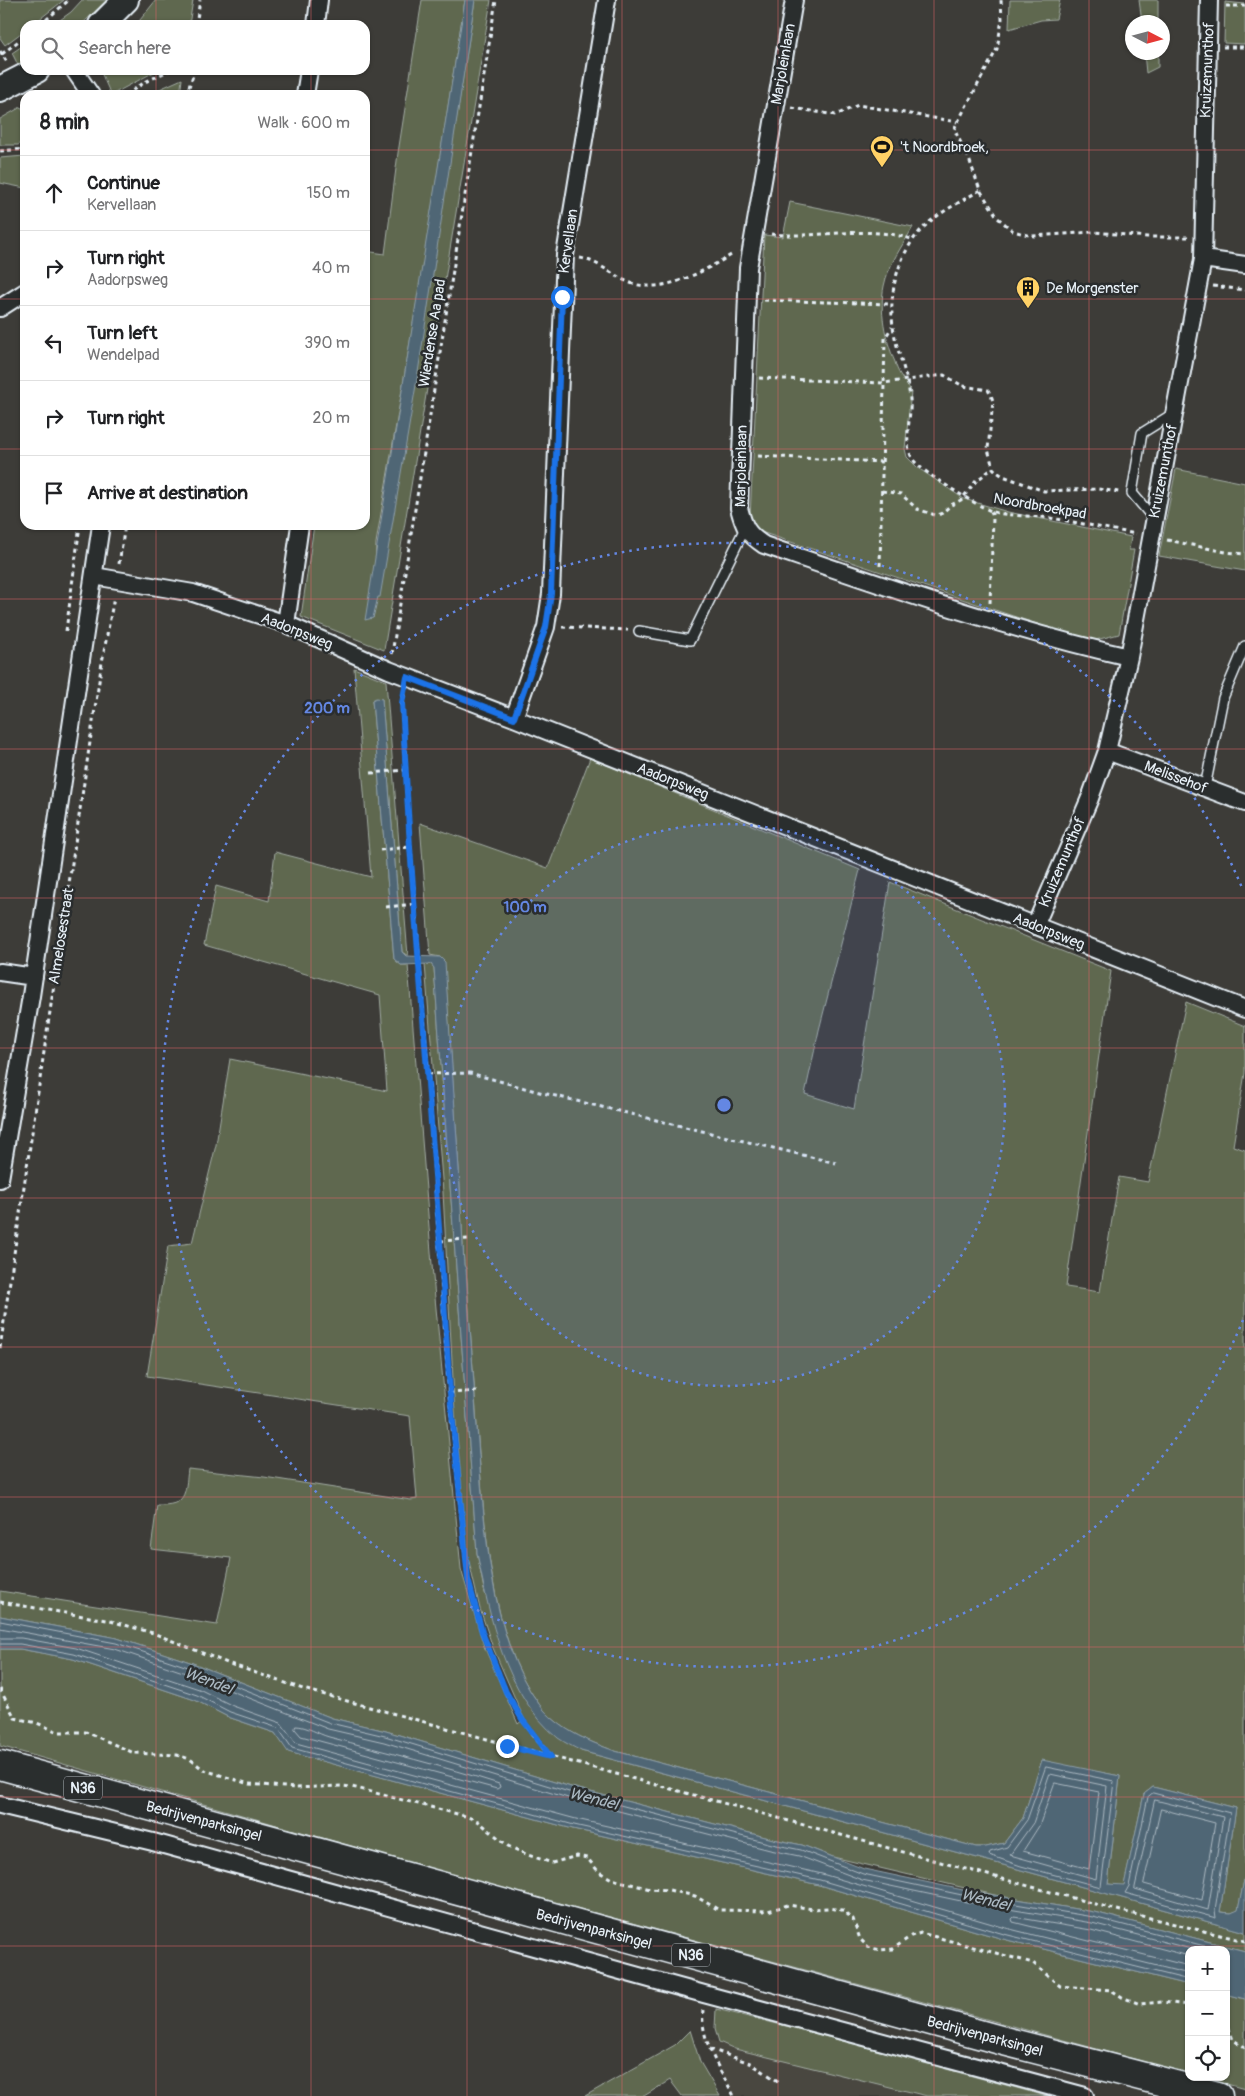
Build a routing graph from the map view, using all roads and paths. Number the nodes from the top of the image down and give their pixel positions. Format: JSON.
{"nodes":[{"id":1,"x":69,"y":0,"type":"edge"},
{"id":2,"x":126,"y":0,"type":"edge"},
{"id":3,"x":200,"y":0,"type":"edge"},
{"id":4,"x":319,"y":0,"type":"edge"},
{"id":5,"x":496,"y":0,"type":"edge"},
{"id":6,"x":607,"y":0,"type":"edge"},
{"id":7,"x":794,"y":0,"type":"edge"},
{"id":8,"x":1001,"y":0,"type":"edge"},
{"id":9,"x":1209,"y":0,"type":"edge"},
{"id":10,"x":46,"y":20,"type":"edge"},
{"id":11,"x":106,"y":20,"type":"edge"},
{"id":12,"x":197,"y":20,"type":"edge"},
{"id":13,"x":317,"y":20,"type":"edge"},
{"id":14,"x":20,"y":40,"type":"edge"},
{"id":15,"x":1,"y":53,"type":"edge"},
{"id":16,"x":27,"y":75,"type":"edge"},
{"id":17,"x":77,"y":75,"type":"edge"},
{"id":18,"x":160,"y":75,"type":"edge"},
{"id":19,"x":193,"y":75,"type":"edge"},
{"id":20,"x":308,"y":75,"type":"edge"},
{"id":21,"x":0,"y":89,"type":"edge"},
{"id":22,"x":88,"y":90,"type":"edge"},
{"id":23,"x":133,"y":90,"type":"edge"},
{"id":24,"x":188,"y":90,"type":"edge"},
{"id":25,"x":306,"y":90,"type":"edge"},
{"id":26,"x":775,"y":106,"type":"junction"},
{"id":27,"x":958,"y":122,"type":"junction"},
{"id":28,"x":20,"y":149,"type":"edge"},
{"id":29,"x":0,"y":151,"type":"edge"},
{"id":30,"x":980,"y":190,"type":"junction"},
{"id":31,"x":1204,"y":237,"type":"junction"},
{"id":32,"x":914,"y":240,"type":"junction"},
{"id":33,"x":752,"y":242,"type":"junction"},
{"id":34,"x":565,"y":255,"type":"junction"},
{"id":35,"x":1203,"y":259,"type":"junction"},
{"id":36,"x":1245,"y":265,"type":"edge"},
{"id":37,"x":1198,"y":283,"type":"junction"},
{"id":38,"x":1245,"y":290,"type":"edge"},
{"id":39,"x":20,"y":295,"type":"edge"},
{"id":40,"x":746,"y":299,"type":"junction"},
{"id":41,"x":891,"y":304,"type":"junction"},
{"id":42,"x":0,"y":308,"type":"edge"},
{"id":43,"x":893,"y":326,"type":"junction"},
{"id":44,"x":743,"y":378,"type":"junction"},
{"id":45,"x":908,"y":378,"type":"junction"},
{"id":46,"x":884,"y":383,"type":"junction"},
{"id":47,"x":1174,"y":413,"type":"junction"},
{"id":48,"x":741,"y":456,"type":"junction"},
{"id":49,"x":882,"y":462,"type":"junction"},
{"id":50,"x":993,"y":468,"type":"junction"},
{"id":51,"x":882,"y":491,"type":"junction"},
{"id":52,"x":1119,"y":492,"type":"dead end"},
{"id":53,"x":964,"y":496,"type":"junction"},
{"id":54,"x":991,"y":511,"type":"junction"},
{"id":55,"x":1154,"y":519,"type":"junction"},
{"id":56,"x":745,"y":528,"type":"junction"},
{"id":57,"x":79,"y":530,"type":"edge"},
{"id":58,"x":100,"y":530,"type":"edge"},
{"id":59,"x":124,"y":530,"type":"edge"},
{"id":60,"x":299,"y":530,"type":"edge"},
{"id":61,"x":1150,"y":537,"type":"junction"},
{"id":62,"x":1245,"y":554,"type":"edge"},
{"id":63,"x":74,"y":575,"type":"dead end"},
{"id":64,"x":94,"y":576,"type":"junction"},
{"id":65,"x":117,"y":579,"type":"junction"},
{"id":66,"x":876,"y":583,"type":"junction"},
{"id":67,"x":990,"y":619,"type":"junction"},
{"id":68,"x":286,"y":624,"type":"junction"},
{"id":69,"x":546,"y":627,"type":"junction"},
{"id":70,"x":639,"y":631,"type":"joint"},
{"id":71,"x":1245,"y":646,"type":"edge"},
{"id":72,"x":1129,"y":657,"type":"junction"},
{"id":73,"x":389,"y":670,"type":"junction"},
{"id":74,"x":407,"y":677,"type":"junction"},
{"id":75,"x":514,"y":718,"type":"junction"},
{"id":76,"x":1108,"y":751,"type":"junction"},
{"id":77,"x":405,"y":770,"type":"junction"},
{"id":78,"x":371,"y":772,"type":"dead end"},
{"id":79,"x":1205,"y":787,"type":"junction"},
{"id":80,"x":1245,"y":803,"type":"edge"},
{"id":81,"x":410,"y":847,"type":"junction"},
{"id":82,"x":380,"y":850,"type":"dead end"},
{"id":83,"x":415,"y":904,"type":"junction"},
{"id":84,"x":386,"y":907,"type":"dead end"},
{"id":85,"x":1035,"y":926,"type":"junction"},
{"id":86,"x":0,"y":972,"type":"edge"},
{"id":87,"x":34,"y":977,"type":"junction"},
{"id":88,"x":1245,"y":1009,"type":"edge"},
{"id":89,"x":428,"y":1074,"type":"junction"},
{"id":90,"x":836,"y":1163,"type":"dead end"},
{"id":91,"x":0,"y":1178,"type":"edge"},
{"id":92,"x":468,"y":1239,"type":"dead end"},
{"id":93,"x":440,"y":1241,"type":"junction"},
{"id":94,"x":0,"y":1348,"type":"edge"},
{"id":95,"x":478,"y":1391,"type":"dead end"},
{"id":96,"x":450,"y":1393,"type":"junction"},
{"id":97,"x":0,"y":1602,"type":"edge"},
{"id":98,"x":0,"y":1689,"type":"edge"},
{"id":99,"x":551,"y":1757,"type":"junction"},
{"id":100,"x":0,"y":1765,"type":"edge"},
{"id":101,"x":0,"y":1804,"type":"edge"},
{"id":102,"x":1245,"y":1941,"type":"edge"},
{"id":103,"x":704,"y":1994,"type":"junction"},
{"id":104,"x":1185,"y":2005,"type":"edge"},
{"id":105,"x":1230,"y":2033,"type":"edge"},
{"id":106,"x":1245,"y":2047,"type":"edge"},
{"id":107,"x":709,"y":2048,"type":"junction"},
{"id":108,"x":781,"y":2083,"type":"dead end"},
{"id":109,"x":734,"y":2096,"type":"edge"},
{"id":110,"x":1085,"y":2096,"type":"edge"},
{"id":111,"x":1218,"y":2096,"type":"edge"}],
"edges":[{"from":1,"to":10,"type":"path"},
{"from":2,"to":11,"type":"street"},
{"from":3,"to":12,"type":"path"},
{"from":4,"to":13,"type":"street"},
{"from":5,"to":73,"type":"path","name":"Wierdense Aa pad"},
{"from":6,"to":34,"type":"street","name":"Kervellaan"},
{"from":7,"to":26,"type":"street","name":"Marjoleinlaan"},
{"from":8,"to":27,"type":"path"},
{"from":9,"to":31,"type":"street","name":"Kruizemunthof"},
{"from":14,"to":15,"type":"path"},
{"from":16,"to":21,"type":"street"},
{"from":17,"to":22,"type":"street"},
{"from":18,"to":23,"type":"path"},
{"from":19,"to":24,"type":"path"},
{"from":20,"to":25,"type":"street"},
{"from":26,"to":27,"type":"path"},
{"from":26,"to":33,"type":"street","name":"Marjoleinlaan"},
{"from":27,"to":30,"type":"path"},
{"from":28,"to":29,"type":"path"},
{"from":30,"to":31,"type":"path"},
{"from":30,"to":32,"type":"path","name":"Noordbroekpad"},
{"from":31,"to":35,"type":"street","name":"Kruizemunthof"},
{"from":32,"to":33,"type":"path"},
{"from":32,"to":41,"type":"path","name":"Noordbroekpad"},
{"from":33,"to":34,"type":"path"},
{"from":33,"to":40,"type":"street","name":"Marjoleinlaan"},
{"from":34,"to":69,"type":"street","name":"Kervellaan"},
{"from":35,"to":36,"type":"street"},
{"from":35,"to":37,"type":"street","name":"Kruizemunthof"},
{"from":37,"to":38,"type":"path"},
{"from":37,"to":47,"type":"street","name":"Kruizemunthof"},
{"from":39,"to":42,"type":"street"},
{"from":40,"to":41,"type":"path"},
{"from":40,"to":44,"type":"street","name":"Marjoleinlaan"},
{"from":41,"to":43,"type":"path","name":"Noordbroekpad"},
{"from":43,"to":45,"type":"path","name":"Noordbroekpad"},
{"from":43,"to":46,"type":"path"},
{"from":44,"to":46,"type":"path"},
{"from":44,"to":48,"type":"street","name":"Marjoleinlaan"},
{"from":45,"to":46,"type":"path"},
{"from":45,"to":50,"type":"path"},
{"from":45,"to":53,"type":"path","name":"Noordbroekpad"},
{"from":46,"to":49,"type":"path"},
{"from":47,"to":55,"type":"street","name":"Kruizemunthof"},
{"from":47,"to":55,"type":"lane"},
{"from":48,"to":49,"type":"path"},
{"from":48,"to":56,"type":"street","name":"Marjoleinlaan"},
{"from":49,"to":51,"type":"path"},
{"from":50,"to":52,"type":"path"},
{"from":50,"to":53,"type":"path"},
{"from":51,"to":53,"type":"path"},
{"from":51,"to":66,"type":"path"},
{"from":53,"to":54,"type":"path","name":"Noordbroekpad"},
{"from":54,"to":61,"type":"path","name":"Noordbroekpad"},
{"from":54,"to":67,"type":"path"},
{"from":55,"to":61,"type":"street","name":"Kruizemunthof"},
{"from":56,"to":66,"type":"street","name":"Marjoleinlaan"},
{"from":56,"to":70,"type":"lane"},
{"from":57,"to":63,"type":"path"},
{"from":58,"to":64,"type":"street","name":"Almelosestraat"},
{"from":59,"to":65,"type":"path","name":"Almelosestraat"},
{"from":60,"to":68,"type":"street"},
{"from":61,"to":62,"type":"path","name":"Noordbroekpad"},
{"from":61,"to":72,"type":"street","name":"Kruizemunthof"},
{"from":64,"to":65,"type":"street","name":"Aadorpsweg"},
{"from":64,"to":87,"type":"street","name":"Almelosestraat"},
{"from":65,"to":68,"type":"street","name":"Aadorpsweg"},
{"from":65,"to":94,"type":"path","name":"Almelosestraat"},
{"from":66,"to":67,"type":"street","name":"Marjoleinlaan"},
{"from":67,"to":72,"type":"street","name":"Marjoleinlaan"},
{"from":68,"to":73,"type":"street","name":"Aadorpsweg"},
{"from":69,"to":70,"type":"path"},
{"from":69,"to":75,"type":"street","name":"Kervellaan"},
{"from":71,"to":79,"type":"lane"},
{"from":72,"to":76,"type":"street","name":"Kruizemunthof"},
{"from":73,"to":74,"type":"street","name":"Aadorpsweg"},
{"from":74,"to":75,"type":"street","name":"Aadorpsweg"},
{"from":74,"to":77,"type":"path"},
{"from":75,"to":85,"type":"street","name":"Aadorpsweg"},
{"from":76,"to":79,"type":"street","name":"Melissehof"},
{"from":76,"to":85,"type":"street","name":"Kruizemunthof"},
{"from":77,"to":78,"type":"path"},
{"from":77,"to":81,"type":"path"},
{"from":79,"to":80,"type":"street","name":"Melissehof"},
{"from":81,"to":82,"type":"path"},
{"from":81,"to":83,"type":"path"},
{"from":83,"to":84,"type":"path"},
{"from":83,"to":89,"type":"path"},
{"from":85,"to":88,"type":"street","name":"Aadorpsweg"},
{"from":86,"to":87,"type":"street","name":"Almelosestraat"},
{"from":87,"to":91,"type":"street","name":"Almelosestraat"},
{"from":89,"to":90,"type":"path"},
{"from":89,"to":93,"type":"path"},
{"from":92,"to":93,"type":"path"},
{"from":93,"to":96,"type":"path"},
{"from":95,"to":96,"type":"path"},
{"from":96,"to":99,"type":"path"},
{"from":97,"to":99,"type":"path"},
{"from":98,"to":104,"type":"path"},
{"from":99,"to":102,"type":"path"},
{"from":100,"to":111,"type":"highway","name":"Bedrijvenparksingel","number":"N36"},
{"from":101,"to":103,"type":"street"},
{"from":103,"to":107,"type":"path"},
{"from":103,"to":110,"type":"street"},
{"from":105,"to":106,"type":"path"},
{"from":107,"to":108,"type":"path"},
{"from":107,"to":109,"type":"path"}]}
